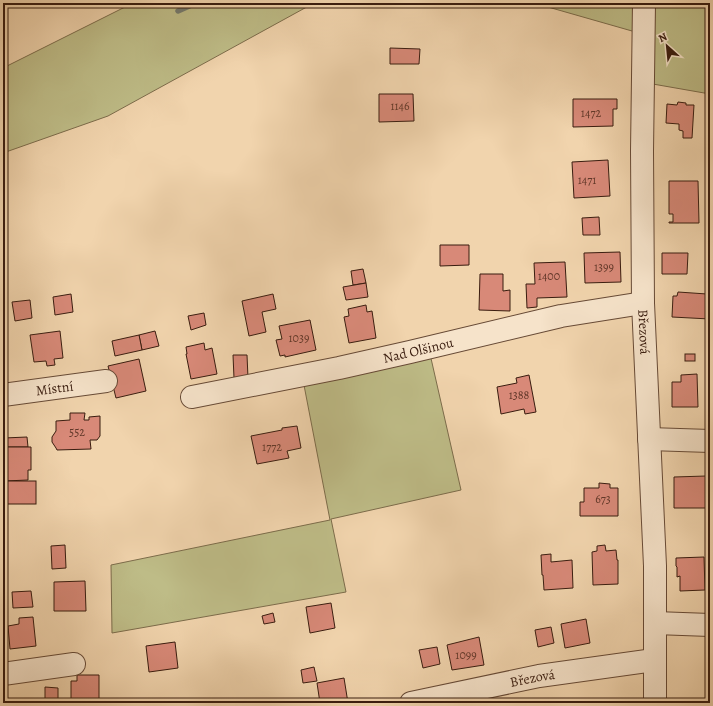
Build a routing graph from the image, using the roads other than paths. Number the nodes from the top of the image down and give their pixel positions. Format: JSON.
{"nodes":[{"id":1,"x":644,"y":3,"type":"edge"},
{"id":2,"x":643,"y":303,"type":"junction"},
{"id":3,"x":106,"y":381,"type":"dead end"},
{"id":4,"x":3,"y":395,"type":"edge"},
{"id":5,"x":192,"y":397,"type":"dead end"},
{"id":6,"x":649,"y":439,"type":"junction"},
{"id":7,"x":710,"y":441,"type":"edge"},
{"id":8,"x":655,"y":624,"type":"junction"},
{"id":9,"x":710,"y":625,"type":"edge"},
{"id":10,"x":654,"y":660,"type":"junction"},
{"id":11,"x":74,"y":664,"type":"dead end"},
{"id":12,"x":3,"y":674,"type":"edge"},
{"id":13,"x":411,"y":703,"type":"edge"},
{"id":14,"x":655,"y":703,"type":"edge"}],
"edges":[{"from":1,"to":2,"type":"street","name":"Březová"},
{"from":2,"to":5,"type":"street","name":"Nad Olšinou"},
{"from":2,"to":6,"type":"street","name":"Březová"},
{"from":3,"to":4,"type":"street","name":"Místní"},
{"from":6,"to":7,"type":"street"},
{"from":6,"to":8,"type":"street","name":"Březová"},
{"from":8,"to":9,"type":"street"},
{"from":8,"to":10,"type":"street","name":"Březová"},
{"from":10,"to":13,"type":"street","name":"Březová"},
{"from":10,"to":14,"type":"street","name":"Březová"},
{"from":11,"to":12,"type":"street"}]}
